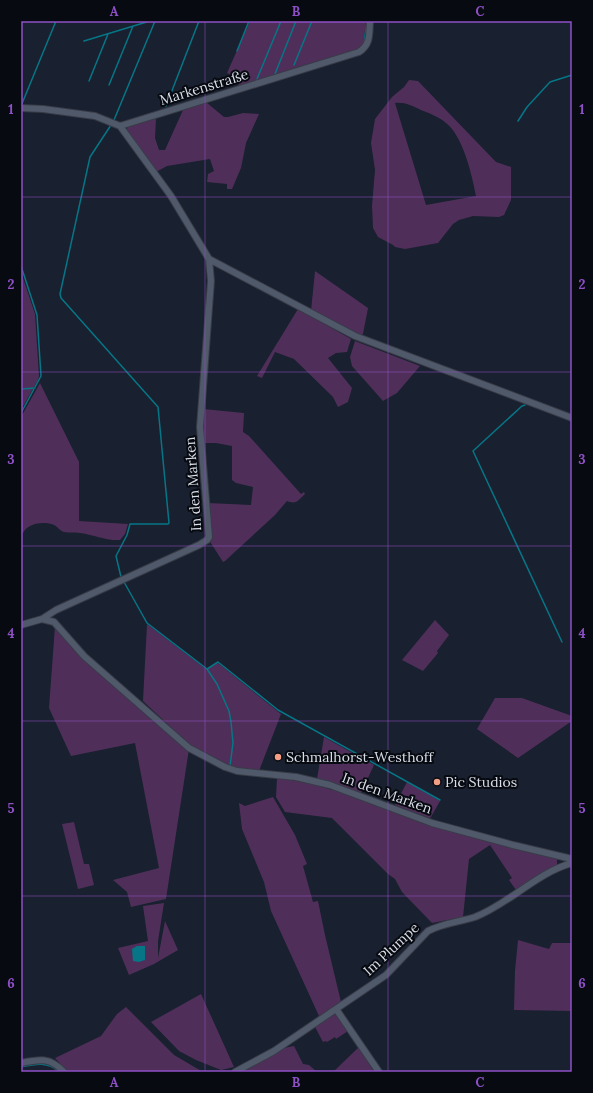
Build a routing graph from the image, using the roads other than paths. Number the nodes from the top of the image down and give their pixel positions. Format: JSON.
{"nodes":[{"id":1,"x":370,"y":21,"type":"edge"},
{"id":2,"x":21,"y":108,"type":"edge"},
{"id":3,"x":120,"y":126,"type":"junction"},
{"id":4,"x":210,"y":259,"type":"junction"},
{"id":5,"x":572,"y":418,"type":"edge"},
{"id":6,"x":56,"y":610,"type":"junction"},
{"id":7,"x":42,"y":619,"type":"junction"},
{"id":8,"x":54,"y":622,"type":"junction"},
{"id":9,"x":21,"y":625,"type":"edge"},
{"id":10,"x":564,"y":857,"type":"junction"},
{"id":11,"x":572,"y":859,"type":"edge"},
{"id":12,"x":572,"y":863,"type":"edge"},
{"id":13,"x":564,"y":865,"type":"junction"},
{"id":14,"x":336,"y":1009,"type":"junction"},
{"id":15,"x":21,"y":1063,"type":"edge"},
{"id":16,"x":64,"y":1072,"type":"edge"},
{"id":17,"x":235,"y":1072,"type":"edge"},
{"id":18,"x":379,"y":1072,"type":"edge"}],
"edges":[{"from":1,"to":3,"type":"street","name":"Markenstraße"},
{"from":2,"to":3,"type":"street"},
{"from":3,"to":4,"type":"street","name":"In den Marken"},
{"from":4,"to":5,"type":"street"},
{"from":4,"to":6,"type":"street","name":"In den Marken"},
{"from":6,"to":7,"type":"street","name":"In den Marken"},
{"from":6,"to":8,"type":"street"},
{"from":7,"to":8,"type":"street"},
{"from":7,"to":9,"type":"street"},
{"from":8,"to":10,"type":"street","name":"In den Marken"},
{"from":10,"to":11,"type":"street","name":"In den Marken"},
{"from":10,"to":13,"type":"street"},
{"from":12,"to":13,"type":"street","name":"Im Plumpe"},
{"from":13,"to":14,"type":"street","name":"Im Plumpe"},
{"from":14,"to":17,"type":"street","name":"Im Plumpe"},
{"from":14,"to":18,"type":"street"},
{"from":15,"to":16,"type":"street"}]}
